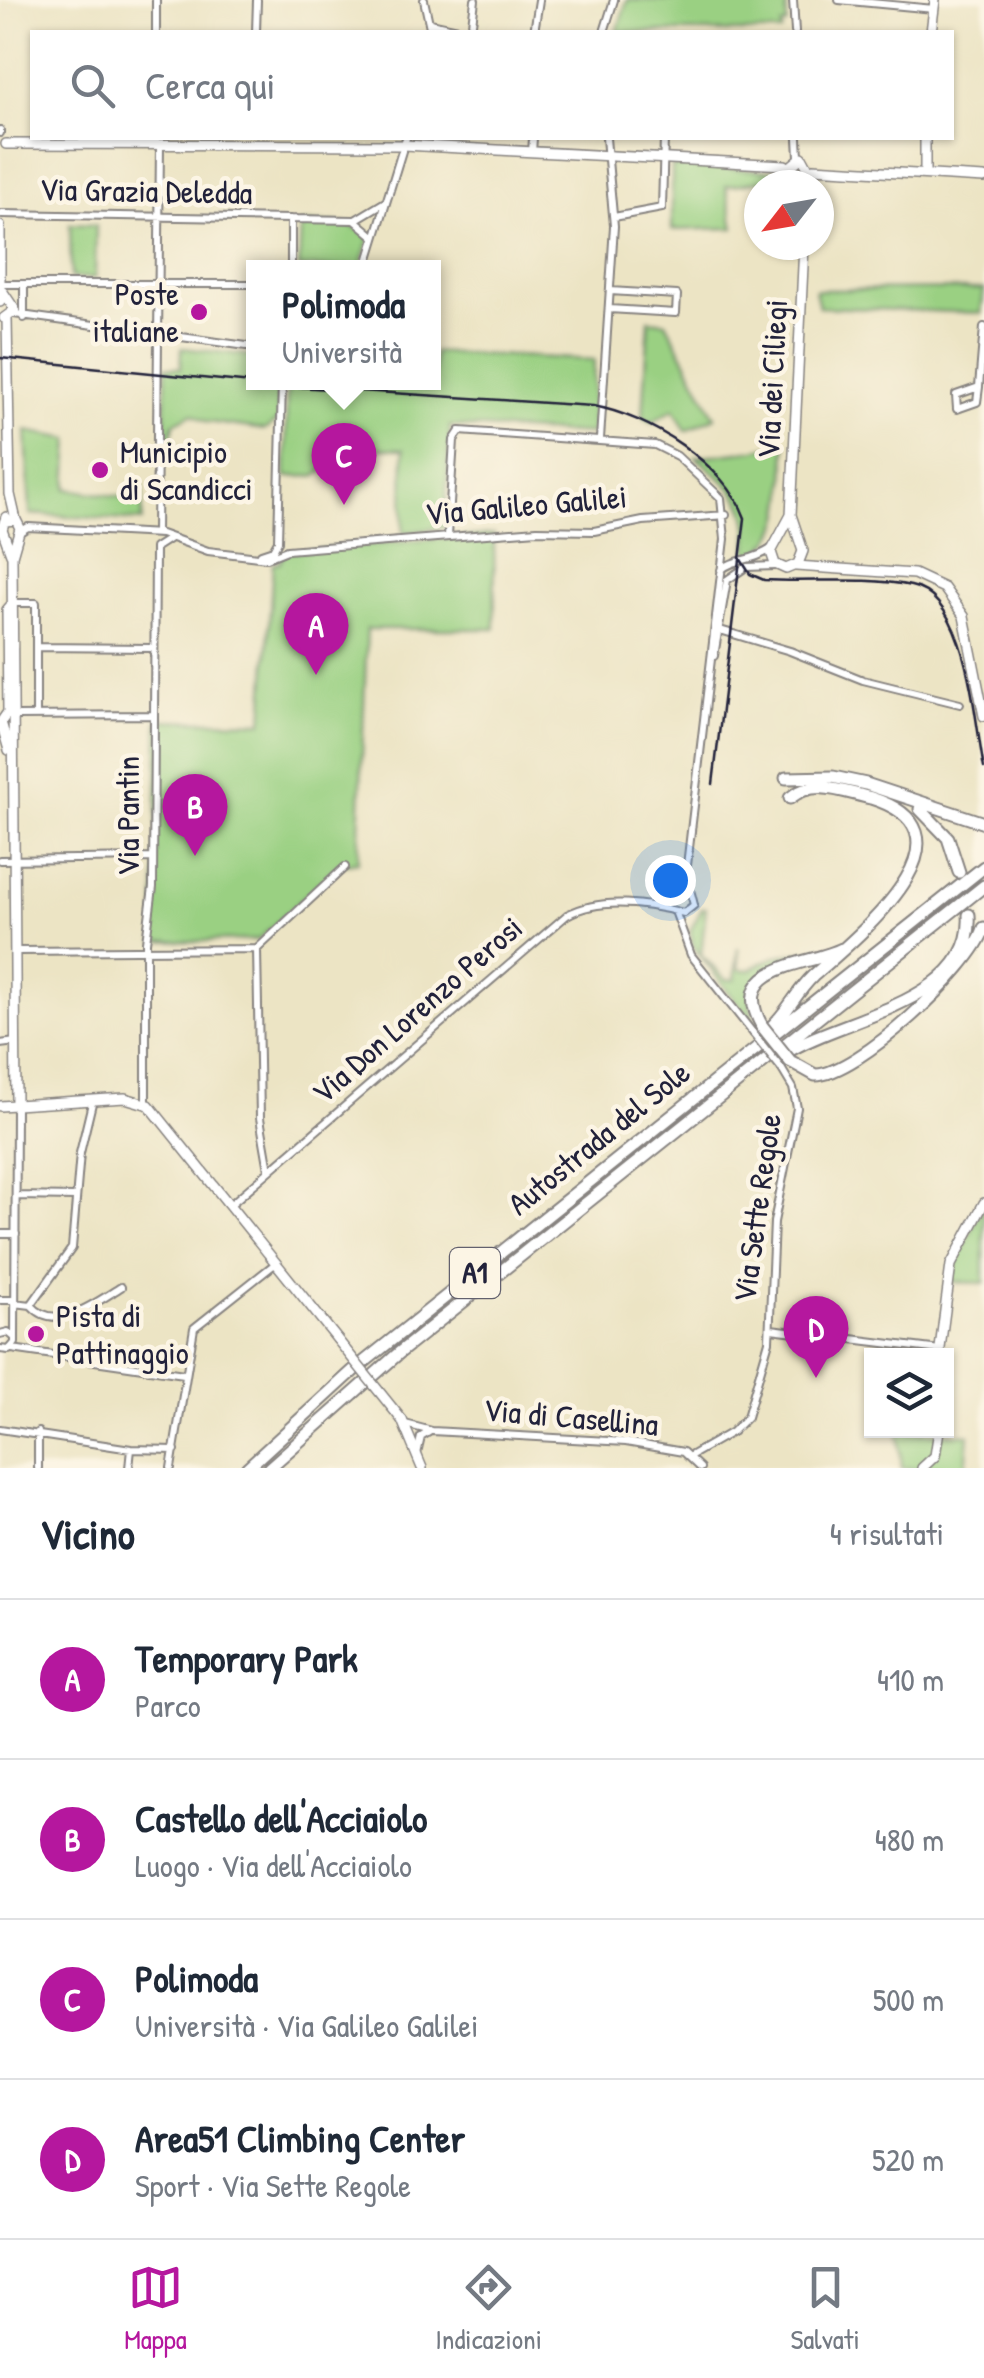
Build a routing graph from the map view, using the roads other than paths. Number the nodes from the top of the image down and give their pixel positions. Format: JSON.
{"nodes":[{"id":1,"x":156,"y":0,"type":"edge"},
{"id":2,"x":258,"y":0,"type":"edge"},
{"id":3,"x":424,"y":0,"type":"edge"},
{"id":4,"x":475,"y":0,"type":"edge"},
{"id":5,"x":539,"y":0,"type":"edge"},
{"id":6,"x":614,"y":0,"type":"edge"},
{"id":7,"x":794,"y":0,"type":"edge"},
{"id":8,"x":839,"y":0,"type":"edge"},
{"id":9,"x":934,"y":4,"type":"edge"},
{"id":10,"x":430,"y":28,"type":"edge"},
{"id":11,"x":156,"y":30,"type":"edge"},
{"id":12,"x":256,"y":30,"type":"edge"},
{"id":13,"x":472,"y":30,"type":"edge"},
{"id":14,"x":534,"y":30,"type":"edge"},
{"id":15,"x":605,"y":30,"type":"edge"},
{"id":16,"x":795,"y":30,"type":"edge"},
{"id":17,"x":931,"y":30,"type":"edge"},
{"id":18,"x":1,"y":139,"type":"edge"},
{"id":19,"x":30,"y":140,"type":"edge"},
{"id":20,"x":53,"y":140,"type":"edge"},
{"id":21,"x":508,"y":140,"type":"edge"},
{"id":22,"x":533,"y":140,"type":"edge"},
{"id":23,"x":606,"y":140,"type":"edge"},
{"id":24,"x":664,"y":140,"type":"edge"},
{"id":25,"x":798,"y":140,"type":"edge"},
{"id":26,"x":924,"y":140,"type":"edge"},
{"id":27,"x":405,"y":141,"type":"edge"},
{"id":28,"x":156,"y":142,"type":"edge"},
{"id":29,"x":507,"y":150,"type":"junction"},
{"id":30,"x":532,"y":152,"type":"junction"},
{"id":31,"x":609,"y":156,"type":"junction"},
{"id":32,"x":799,"y":157,"type":"junction"},
{"id":33,"x":663,"y":158,"type":"junction"},
{"id":34,"x":790,"y":166,"type":"junction"},
{"id":35,"x":795,"y":170,"type":"edge"},
{"id":36,"x":804,"y":170,"type":"edge"},
{"id":37,"x":925,"y":171,"type":"junction"},
{"id":38,"x":834,"y":175,"type":"edge"},
{"id":39,"x":984,"y":178,"type":"edge"},
{"id":40,"x":385,"y":202,"type":"junction"},
{"id":41,"x":0,"y":214,"type":"edge"},
{"id":42,"x":160,"y":216,"type":"junction"},
{"id":43,"x":291,"y":219,"type":"junction"},
{"id":44,"x":355,"y":220,"type":"junction"},
{"id":45,"x":614,"y":222,"type":"junction"},
{"id":46,"x":0,"y":226,"type":"edge"},
{"id":47,"x":374,"y":238,"type":"junction"},
{"id":48,"x":291,"y":260,"type":"edge"},
{"id":49,"x":368,"y":260,"type":"edge"},
{"id":50,"x":803,"y":260,"type":"edge"},
{"id":51,"x":24,"y":284,"type":"junction"},
{"id":52,"x":164,"y":284,"type":"junction"},
{"id":53,"x":246,"y":284,"type":"edge"},
{"id":54,"x":1,"y":287,"type":"edge"},
{"id":55,"x":610,"y":291,"type":"junction"},
{"id":56,"x":4,"y":301,"type":"edge"},
{"id":57,"x":609,"y":309,"type":"junction"},
{"id":58,"x":7,"y":319,"type":"edge"},
{"id":59,"x":984,"y":327,"type":"edge"},
{"id":60,"x":160,"y":334,"type":"junction"},
{"id":61,"x":246,"y":345,"type":"edge"},
{"id":62,"x":982,"y":376,"type":"edge"},
{"id":63,"x":0,"y":383,"type":"edge"},
{"id":64,"x":979,"y":387,"type":"dead end"},
{"id":65,"x":282,"y":390,"type":"edge"},
{"id":66,"x":7,"y":398,"type":"junction"},
{"id":67,"x":600,"y":440,"type":"junction"},
{"id":68,"x":726,"y":515,"type":"junction"},
{"id":69,"x":790,"y":515,"type":"junction"},
{"id":70,"x":10,"y":521,"type":"junction"},
{"id":71,"x":2,"y":534,"type":"edge"},
{"id":72,"x":18,"y":534,"type":"junction"},
{"id":73,"x":156,"y":534,"type":"junction"},
{"id":74,"x":448,"y":536,"type":"junction"},
{"id":75,"x":172,"y":539,"type":"junction"},
{"id":76,"x":781,"y":539,"type":"junction"},
{"id":77,"x":725,"y":543,"type":"junction"},
{"id":78,"x":799,"y":545,"type":"junction"},
{"id":79,"x":772,"y":547,"type":"junction"},
{"id":80,"x":254,"y":555,"type":"junction"},
{"id":81,"x":12,"y":556,"type":"junction"},
{"id":82,"x":735,"y":563,"type":"junction"},
{"id":83,"x":778,"y":566,"type":"junction"},
{"id":84,"x":796,"y":566,"type":"junction"},
{"id":85,"x":822,"y":567,"type":"junction"},
{"id":86,"x":720,"y":572,"type":"junction"},
{"id":87,"x":13,"y":603,"type":"junction"},
{"id":88,"x":720,"y":630,"type":"junction"},
{"id":89,"x":36,"y":647,"type":"junction"},
{"id":90,"x":154,"y":648,"type":"junction"},
{"id":91,"x":714,"y":657,"type":"junction"},
{"id":92,"x":960,"y":704,"type":"dead end"},
{"id":93,"x":983,"y":710,"type":"edge"},
{"id":94,"x":9,"y":714,"type":"edge"},
{"id":95,"x":36,"y":715,"type":"junction"},
{"id":96,"x":153,"y":715,"type":"junction"},
{"id":97,"x":6,"y":729,"type":"edge"},
{"id":98,"x":786,"y":778,"type":"dead end"},
{"id":99,"x":866,"y":784,"type":"junction"},
{"id":100,"x":790,"y":798,"type":"dead end"},
{"id":101,"x":982,"y":823,"type":"edge"},
{"id":102,"x":936,"y":848,"type":"dead end"},
{"id":103,"x":153,"y":858,"type":"junction"},
{"id":104,"x":0,"y":860,"type":"edge"},
{"id":105,"x":14,"y":861,"type":"junction"},
{"id":106,"x":346,"y":867,"type":"dead end"},
{"id":107,"x":984,"y":867,"type":"edge"},
{"id":108,"x":959,"y":872,"type":"dead end"},
{"id":109,"x":686,"y":874,"type":"junction"},
{"id":110,"x":984,"y":886,"type":"edge"},
{"id":111,"x":917,"y":887,"type":"dead end"},
{"id":112,"x":676,"y":891,"type":"junction"},
{"id":113,"x":689,"y":891,"type":"junction"},
{"id":114,"x":657,"y":903,"type":"junction"},
{"id":115,"x":674,"y":910,"type":"junction"},
{"id":116,"x":968,"y":915,"type":"dead end"},
{"id":117,"x":984,"y":928,"type":"edge"},
{"id":118,"x":858,"y":938,"type":"junction"},
{"id":119,"x":257,"y":949,"type":"junction"},
{"id":120,"x":17,"y":951,"type":"junction"},
{"id":121,"x":147,"y":951,"type":"junction"},
{"id":122,"x":761,"y":1035,"type":"junction"},
{"id":123,"x":16,"y":1042,"type":"junction"},
{"id":124,"x":0,"y":1044,"type":"edge"},
{"id":125,"x":780,"y":1058,"type":"junction"},
{"id":126,"x":93,"y":1100,"type":"junction"},
{"id":127,"x":146,"y":1103,"type":"junction"},
{"id":128,"x":16,"y":1104,"type":"junction"},
{"id":129,"x":0,"y":1106,"type":"edge"},
{"id":130,"x":269,"y":1170,"type":"junction"},
{"id":131,"x":17,"y":1196,"type":"junction"},
{"id":132,"x":75,"y":1196,"type":"junction"},
{"id":133,"x":984,"y":1203,"type":"edge"},
{"id":134,"x":231,"y":1204,"type":"junction"},
{"id":135,"x":0,"y":1234,"type":"edge"},
{"id":136,"x":16,"y":1234,"type":"junction"},
{"id":137,"x":277,"y":1262,"type":"junction"},
{"id":138,"x":121,"y":1287,"type":"dead end"},
{"id":139,"x":0,"y":1300,"type":"edge"},
{"id":140,"x":15,"y":1302,"type":"junction"},
{"id":141,"x":31,"y":1305,"type":"junction"},
{"id":142,"x":14,"y":1318,"type":"junction"},
{"id":143,"x":771,"y":1330,"type":"junction"},
{"id":144,"x":2,"y":1333,"type":"edge"},
{"id":145,"x":15,"y":1338,"type":"junction"},
{"id":146,"x":902,"y":1348,"type":"edge"},
{"id":147,"x":940,"y":1348,"type":"edge"},
{"id":148,"x":0,"y":1349,"type":"edge"},
{"id":149,"x":13,"y":1351,"type":"junction"},
{"id":150,"x":184,"y":1374,"type":"junction"},
{"id":151,"x":402,"y":1420,"type":"junction"},
{"id":152,"x":0,"y":1429,"type":"edge"},
{"id":153,"x":432,"y":1430,"type":"junction"},
{"id":154,"x":38,"y":1432,"type":"junction"},
{"id":155,"x":938,"y":1438,"type":"edge"},
{"id":156,"x":130,"y":1449,"type":"junction"},
{"id":157,"x":175,"y":1450,"type":"junction"},
{"id":158,"x":417,"y":1455,"type":"junction"},
{"id":159,"x":690,"y":1456,"type":"junction"},
{"id":160,"x":38,"y":1468,"type":"edge"},
{"id":161,"x":128,"y":1468,"type":"edge"},
{"id":162,"x":171,"y":1468,"type":"edge"},
{"id":163,"x":247,"y":1468,"type":"edge"},
{"id":164,"x":268,"y":1468,"type":"edge"},
{"id":165,"x":422,"y":1468,"type":"edge"},
{"id":166,"x":700,"y":1468,"type":"edge"},
{"id":167,"x":922,"y":1468,"type":"edge"}],
"edges":[{"from":1,"to":11,"type":"street"},
{"from":2,"to":12,"type":"street"},
{"from":3,"to":10,"type":"street"},
{"from":4,"to":13,"type":"street"},
{"from":5,"to":14,"type":"street"},
{"from":6,"to":15,"type":"street"},
{"from":7,"to":16,"type":"street"},
{"from":8,"to":9,"type":"street"},
{"from":9,"to":17,"type":"street"},
{"from":18,"to":19,"type":"street"},
{"from":20,"to":28,"type":"street"},
{"from":21,"to":29,"type":"street"},
{"from":22,"to":30,"type":"street"},
{"from":23,"to":31,"type":"street"},
{"from":24,"to":33,"type":"street"},
{"from":25,"to":32,"type":"street"},
{"from":26,"to":37,"type":"street"},
{"from":27,"to":28,"type":"street"},
{"from":27,"to":29,"type":"street"},
{"from":27,"to":40,"type":"street"},
{"from":28,"to":42,"type":"street"},
{"from":29,"to":30,"type":"street"},
{"from":30,"to":31,"type":"street"},
{"from":31,"to":33,"type":"street"},
{"from":31,"to":45,"type":"street"},
{"from":32,"to":34,"type":"street"},
{"from":32,"to":36,"type":"street"},
{"from":33,"to":34,"type":"street"},
{"from":33,"to":45,"type":"street"},
{"from":34,"to":35,"type":"street"},
{"from":37,"to":38,"type":"street"},
{"from":37,"to":39,"type":"street"},
{"from":40,"to":44,"type":"street"},
{"from":40,"to":47,"type":"street"},
{"from":41,"to":42,"type":"street","name":"Via Grazia Deledda"},
{"from":42,"to":43,"type":"street","name":"Via Grazia Deledda"},
{"from":42,"to":52,"type":"street"},
{"from":43,"to":44,"type":"street","name":"Via Grazia Deledda"},
{"from":43,"to":48,"type":"street"},
{"from":44,"to":47,"type":"street"},
{"from":45,"to":55,"type":"street"},
{"from":46,"to":54,"type":"street"},
{"from":47,"to":49,"type":"street"},
{"from":50,"to":69,"type":"street","name":"Via dei Ciliegi"},
{"from":51,"to":52,"type":"street"},
{"from":51,"to":54,"type":"street"},
{"from":51,"to":58,"type":"street"},
{"from":52,"to":53,"type":"street"},
{"from":52,"to":60,"type":"street"},
{"from":54,"to":56,"type":"street"},
{"from":55,"to":57,"type":"street"},
{"from":55,"to":57,"type":"street"},
{"from":56,"to":58,"type":"street"},
{"from":57,"to":67,"type":"street"},
{"from":58,"to":60,"type":"street"},
{"from":58,"to":66,"type":"street"},
{"from":59,"to":62,"type":"street"},
{"from":60,"to":61,"type":"street"},
{"from":60,"to":73,"type":"street"},
{"from":62,"to":64,"type":"street"},
{"from":63,"to":66,"type":"street"},
{"from":65,"to":80,"type":"street"},
{"from":66,"to":70,"type":"street"},
{"from":67,"to":68,"type":"street"},
{"from":67,"to":74,"type":"street"},
{"from":68,"to":74,"type":"street","name":"Via Galileo Galilei"},
{"from":68,"to":77,"type":"street"},
{"from":69,"to":76,"type":"street","name":"Via dei Ciliegi"},
{"from":69,"to":78,"type":"street","name":"Via dei Ciliegi"},
{"from":70,"to":71,"type":"street"},
{"from":70,"to":72,"type":"street"},
{"from":71,"to":72,"type":"street"},
{"from":71,"to":81,"type":"street"},
{"from":72,"to":73,"type":"street","name":"Via Galileo Galilei"},
{"from":72,"to":81,"type":"street"},
{"from":73,"to":75,"type":"street","name":"Via Galileo Galilei"},
{"from":74,"to":80,"type":"street","name":"Via Galileo Galilei"},
{"from":75,"to":80,"type":"street","name":"Via Galileo Galilei"},
{"from":75,"to":90,"type":"street","name":"Via Pantin"},
{"from":76,"to":78,"type":"street"},
{"from":76,"to":79,"type":"street","name":"Via dei Ciliegi"},
{"from":77,"to":82,"type":"street"},
{"from":77,"to":86,"type":"street"},
{"from":78,"to":84,"type":"street"},
{"from":78,"to":85,"type":"street"},
{"from":79,"to":82,"type":"street","name":"Via dei Ciliegi"},
{"from":79,"to":83,"type":"street"},
{"from":81,"to":87,"type":"street"},
{"from":82,"to":86,"type":"street","name":"Via dei Ciliegi"},
{"from":83,"to":84,"type":"street"},
{"from":83,"to":88,"type":"street"},
{"from":84,"to":85,"type":"street"},
{"from":85,"to":93,"type":"street"},
{"from":86,"to":91,"type":"street"},
{"from":87,"to":89,"type":"street"},
{"from":87,"to":94,"type":"street"},
{"from":88,"to":91,"type":"street"},
{"from":88,"to":92,"type":"street"},
{"from":89,"to":90,"type":"street"},
{"from":89,"to":95,"type":"street"},
{"from":90,"to":96,"type":"street","name":"Via Pantin"},
{"from":91,"to":109,"type":"street"},
{"from":94,"to":95,"type":"street"},
{"from":94,"to":97,"type":"street"},
{"from":95,"to":96,"type":"street"},
{"from":96,"to":103,"type":"street","name":"Via Pantin"},
{"from":97,"to":105,"type":"street"},
{"from":98,"to":99,"type":"highway"},
{"from":99,"to":101,"type":"highway"},
{"from":99,"to":108,"type":"highway"},
{"from":100,"to":102,"type":"highway"},
{"from":103,"to":105,"type":"street"},
{"from":103,"to":121,"type":"street","name":"Via Pantin"},
{"from":104,"to":105,"type":"street"},
{"from":105,"to":120,"type":"street"},
{"from":106,"to":119,"type":"street"},
{"from":107,"to":122,"type":"highway","name":"Autostrada del Sole","number":"A1"},
{"from":109,"to":112,"type":"street"},
{"from":109,"to":113,"type":"street"},
{"from":110,"to":125,"type":"highway","name":"Autostrada del Sole","number":"A1"},
{"from":111,"to":118,"type":"highway"},
{"from":112,"to":113,"type":"street"},
{"from":112,"to":114,"type":"street","name":"Via Don Lorenzo Perosi"},
{"from":112,"to":115,"type":"street"},
{"from":113,"to":115,"type":"street"},
{"from":114,"to":115,"type":"street","name":"Via Don Lorenzo Perosi"},
{"from":114,"to":130,"type":"street","name":"Via Don Lorenzo Perosi"},
{"from":115,"to":122,"type":"street"},
{"from":116,"to":125,"type":"highway"},
{"from":117,"to":125,"type":"highway"},
{"from":118,"to":122,"type":"highway"},
{"from":118,"to":122,"type":"highway"},
{"from":119,"to":121,"type":"street"},
{"from":119,"to":130,"type":"street"},
{"from":120,"to":121,"type":"street"},
{"from":120,"to":123,"type":"street"},
{"from":121,"to":127,"type":"street","name":"Via Pantin"},
{"from":122,"to":125,"type":"highway","bridge":true},
{"from":122,"to":163,"type":"highway","name":"Autostrada del Sole","number":"A1"},
{"from":123,"to":124,"type":"street"},
{"from":123,"to":128,"type":"street"},
{"from":125,"to":143,"type":"street","name":"Via Sette Regole"},
{"from":125,"to":164,"type":"highway","name":"Autostrada del Sole","number":"A1"},
{"from":126,"to":127,"type":"street"},
{"from":126,"to":128,"type":"street"},
{"from":126,"to":132,"type":"street"},
{"from":127,"to":134,"type":"street"},
{"from":128,"to":129,"type":"street"},
{"from":128,"to":131,"type":"street"},
{"from":130,"to":134,"type":"street","name":"Via Don Lorenzo Perosi"},
{"from":131,"to":132,"type":"street"},
{"from":131,"to":136,"type":"street"},
{"from":132,"to":141,"type":"street"},
{"from":133,"to":147,"type":"street"},
{"from":134,"to":137,"type":"street"},
{"from":135,"to":136,"type":"street"},
{"from":136,"to":140,"type":"street"},
{"from":137,"to":150,"type":"street"},
{"from":137,"to":151,"type":"street","bridge":true},
{"from":138,"to":141,"type":"street"},
{"from":139,"to":140,"type":"street"},
{"from":140,"to":141,"type":"street"},
{"from":140,"to":142,"type":"street"},
{"from":142,"to":144,"type":"street"},
{"from":142,"to":145,"type":"street"},
{"from":143,"to":146,"type":"street"},
{"from":143,"to":159,"type":"street","name":"Via Sette Regole"},
{"from":144,"to":145,"type":"street"},
{"from":145,"to":149,"type":"street"},
{"from":148,"to":149,"type":"street"},
{"from":149,"to":150,"type":"street"},
{"from":150,"to":157,"type":"street"},
{"from":151,"to":153,"type":"street","name":"Via di Casellina"},
{"from":151,"to":158,"type":"street"},
{"from":152,"to":154,"type":"street"},
{"from":153,"to":158,"type":"street"},
{"from":153,"to":159,"type":"street","name":"Via di Casellina"},
{"from":154,"to":156,"type":"street"},
{"from":154,"to":160,"type":"street"},
{"from":155,"to":167,"type":"street"},
{"from":156,"to":157,"type":"street"},
{"from":156,"to":161,"type":"street"},
{"from":157,"to":162,"type":"street"},
{"from":158,"to":165,"type":"street"},
{"from":159,"to":166,"type":"street","name":"Via di Casellina"}]}
